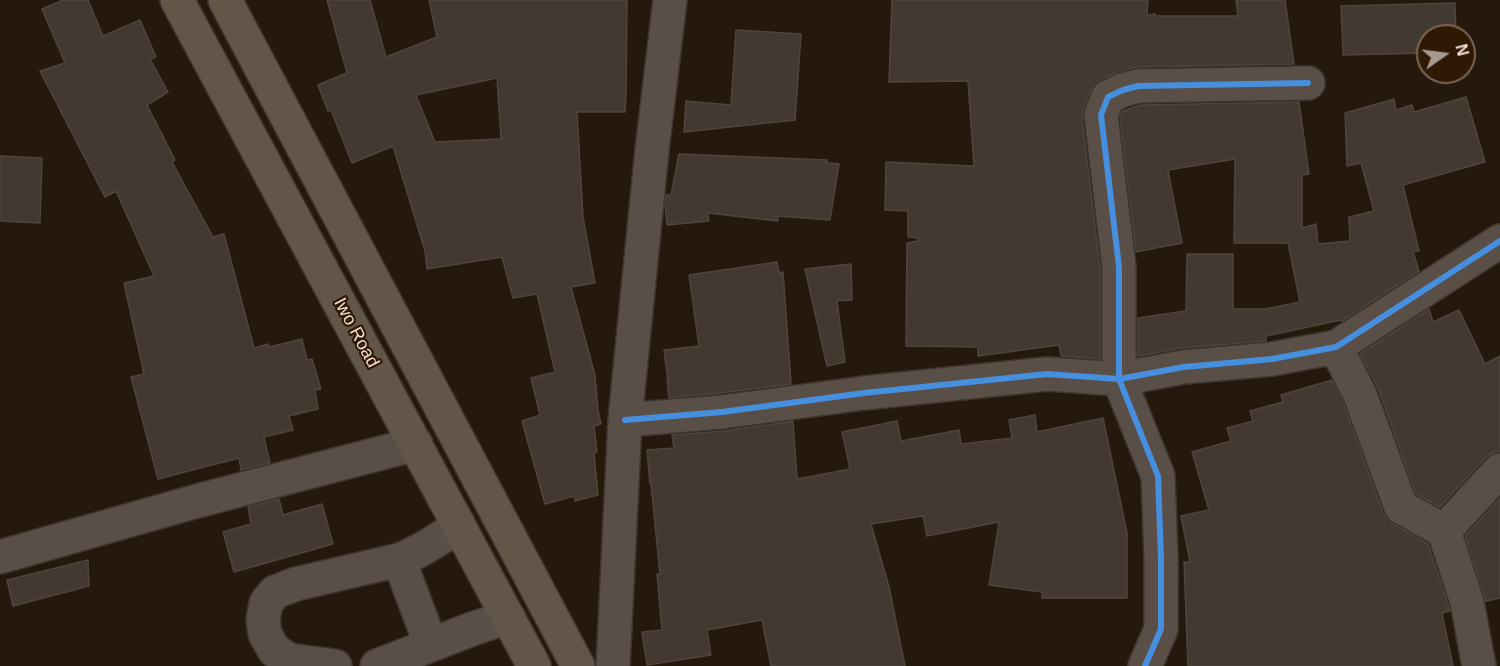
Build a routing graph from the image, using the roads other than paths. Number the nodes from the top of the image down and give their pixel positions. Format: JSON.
{"nodes":[{"id":1,"x":177,"y":0,"type":"edge"},
{"id":2,"x":225,"y":0,"type":"edge"},
{"id":3,"x":670,"y":0,"type":"edge"},
{"id":4,"x":1308,"y":84,"type":"dead end"},
{"id":5,"x":1500,"y":241,"type":"edge"},
{"id":6,"x":1336,"y":347,"type":"junction"},
{"id":7,"x":1119,"y":379,"type":"junction"},
{"id":8,"x":626,"y":420,"type":"junction"},
{"id":9,"x":416,"y":444,"type":"junction"},
{"id":10,"x":1500,"y":470,"type":"edge"},
{"id":11,"x":459,"y":525,"type":"junction"},
{"id":12,"x":1444,"y":531,"type":"junction"},
{"id":13,"x":0,"y":557,"type":"edge"},
{"id":14,"x":399,"y":560,"type":"junction"},
{"id":15,"x":508,"y":617,"type":"junction"},
{"id":16,"x":431,"y":645,"type":"junction"},
{"id":17,"x":335,"y":666,"type":"edge"},
{"id":18,"x":377,"y":666,"type":"edge"},
{"id":19,"x":534,"y":666,"type":"edge"},
{"id":20,"x":578,"y":666,"type":"edge"},
{"id":21,"x":613,"y":666,"type":"edge"},
{"id":22,"x":1145,"y":666,"type":"edge"},
{"id":23,"x":1479,"y":666,"type":"edge"}],
"edges":[{"from":1,"to":9,"type":"main road","name":"Iwo Road"},
{"from":2,"to":20,"type":"main road"},
{"from":3,"to":8,"type":"street"},
{"from":4,"to":7,"type":"street"},
{"from":5,"to":6,"type":"street"},
{"from":6,"to":7,"type":"street"},
{"from":6,"to":12,"type":"street"},
{"from":7,"to":8,"type":"street"},
{"from":7,"to":22,"type":"street"},
{"from":8,"to":21,"type":"street"},
{"from":9,"to":11,"type":"main road","name":"Iwo Road"},
{"from":9,"to":13,"type":"street"},
{"from":10,"to":12,"type":"street"},
{"from":11,"to":14,"type":"street"},
{"from":11,"to":15,"type":"main road","name":"Iwo Road"},
{"from":12,"to":23,"type":"street"},
{"from":14,"to":16,"type":"street"},
{"from":14,"to":17,"type":"street"},
{"from":15,"to":16,"type":"street"},
{"from":15,"to":19,"type":"main road","name":"Iwo Road"},
{"from":16,"to":18,"type":"street"}]}
